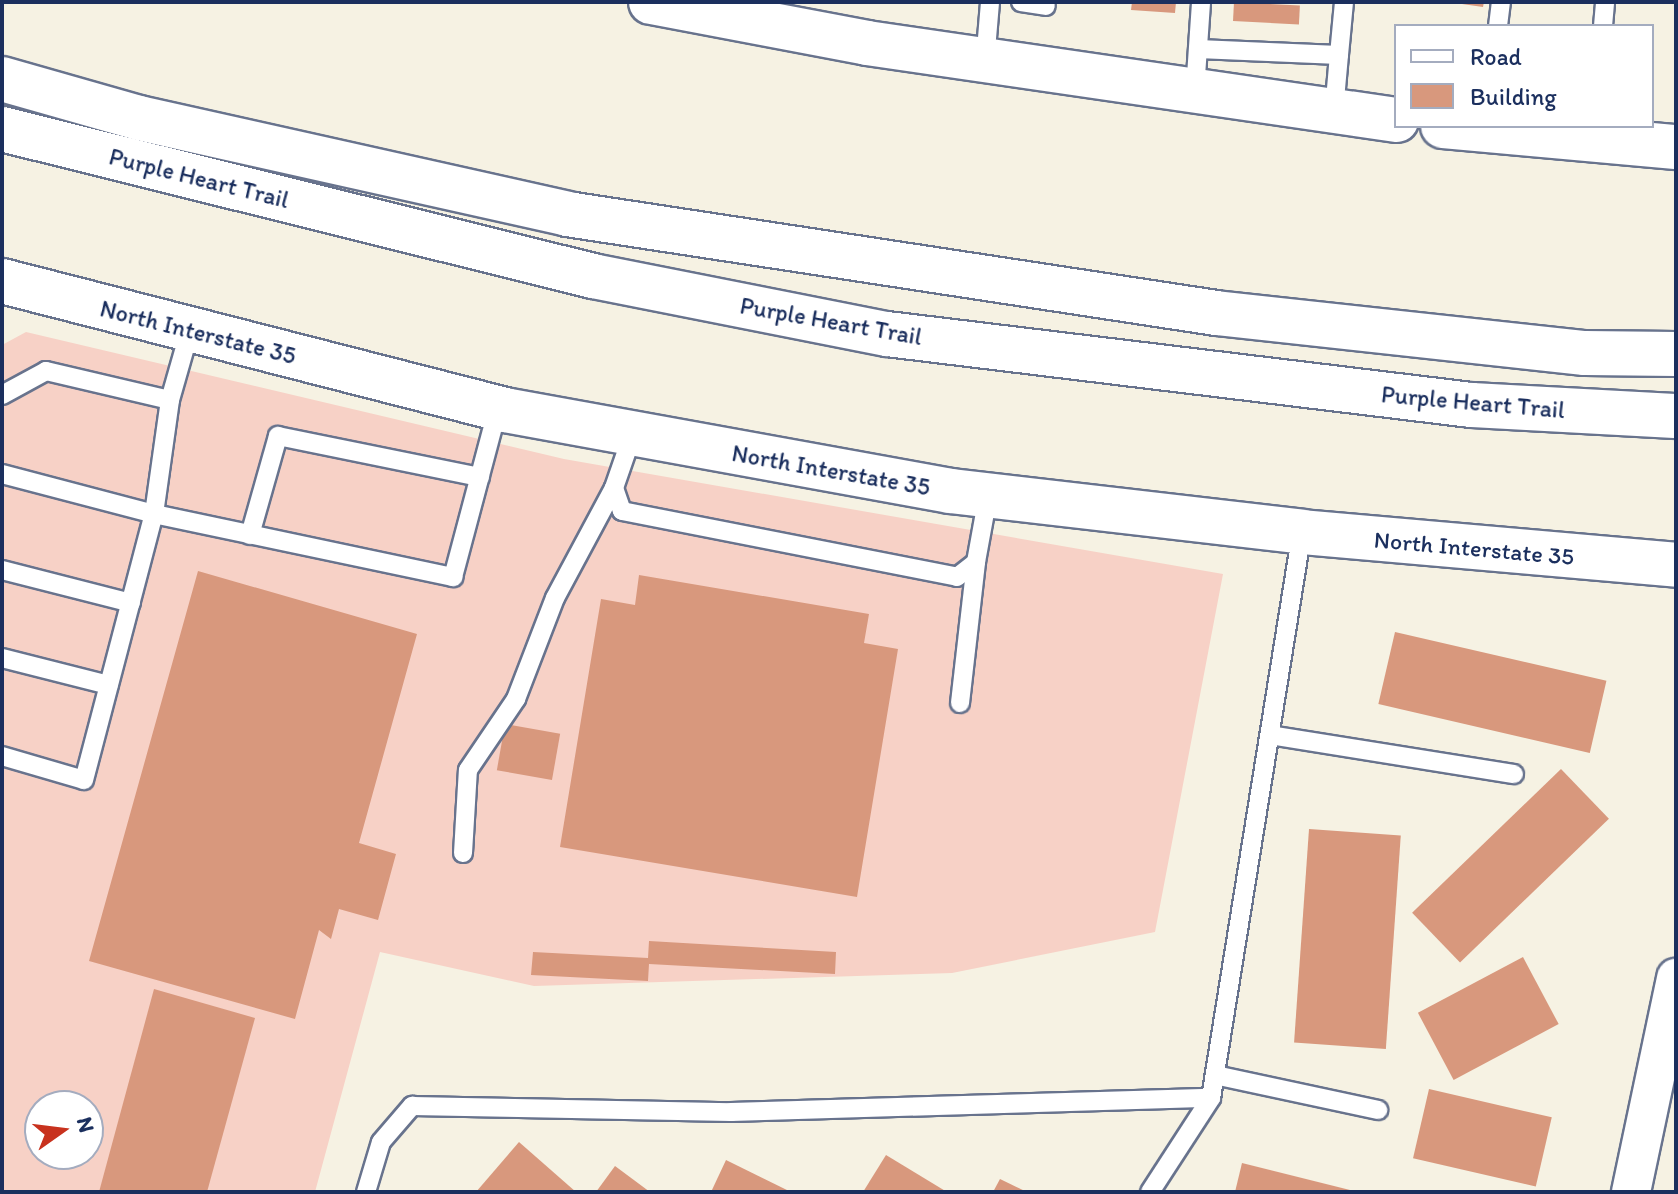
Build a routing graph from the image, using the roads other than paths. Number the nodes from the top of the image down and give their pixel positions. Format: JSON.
{"nodes":[{"id":1,"x":651,"y":2,"type":"edge"},
{"id":2,"x":990,"y":2,"type":"edge"},
{"id":3,"x":1021,"y":2,"type":"edge"},
{"id":4,"x":1201,"y":2,"type":"edge"},
{"id":5,"x":1344,"y":2,"type":"edge"},
{"id":6,"x":1501,"y":2,"type":"edge"},
{"id":7,"x":1605,"y":2,"type":"edge"},
{"id":8,"x":1046,"y":6,"type":"dead end"},
{"id":9,"x":1498,"y":24,"type":"edge"},
{"id":10,"x":1603,"y":24,"type":"edge"},
{"id":11,"x":1198,"y":49,"type":"junction"},
{"id":12,"x":1339,"y":55,"type":"junction"},
{"id":13,"x":985,"y":62,"type":"junction"},
{"id":14,"x":2,"y":79,"type":"edge"},
{"id":15,"x":1194,"y":95,"type":"junction"},
{"id":16,"x":1333,"y":113,"type":"junction"},
{"id":17,"x":1394,"y":120,"type":"edge"},
{"id":18,"x":1470,"y":128,"type":"edge"},
{"id":19,"x":2,"y":129,"type":"edge"},
{"id":20,"x":1590,"y":134,"type":"edge"},
{"id":21,"x":1676,"y":147,"type":"edge"},
{"id":22,"x":2,"y":281,"type":"edge"},
{"id":23,"x":190,"y":330,"type":"junction"},
{"id":24,"x":1676,"y":354,"type":"edge"},
{"id":25,"x":2,"y":395,"type":"edge"},
{"id":26,"x":170,"y":400,"type":"junction"},
{"id":27,"x":498,"y":408,"type":"junction"},
{"id":28,"x":1676,"y":416,"type":"edge"},
{"id":29,"x":633,"y":433,"type":"junction"},
{"id":30,"x":2,"y":474,"type":"edge"},
{"id":31,"x":480,"y":477,"type":"junction"},
{"id":32,"x":614,"y":488,"type":"junction"},
{"id":33,"x":988,"y":496,"type":"junction"},
{"id":34,"x":154,"y":514,"type":"junction"},
{"id":35,"x":1302,"y":532,"type":"junction"},
{"id":36,"x":250,"y":535,"type":"junction"},
{"id":37,"x":976,"y":562,"type":"junction"},
{"id":38,"x":1676,"y":565,"type":"edge"},
{"id":39,"x":2,"y":570,"type":"edge"},
{"id":40,"x":131,"y":603,"type":"junction"},
{"id":41,"x":2,"y":658,"type":"edge"},
{"id":42,"x":109,"y":685,"type":"junction"},
{"id":43,"x":960,"y":703,"type":"dead end"},
{"id":44,"x":1270,"y":735,"type":"junction"},
{"id":45,"x":2,"y":756,"type":"edge"},
{"id":46,"x":1514,"y":774,"type":"dead end"},
{"id":47,"x":463,"y":853,"type":"dead end"},
{"id":48,"x":1676,"y":978,"type":"edge"},
{"id":49,"x":1215,"y":1075,"type":"junction"},
{"id":50,"x":1211,"y":1098,"type":"junction"},
{"id":51,"x":1378,"y":1110,"type":"dead end"},
{"id":52,"x":366,"y":1192,"type":"edge"},
{"id":53,"x":1150,"y":1192,"type":"edge"},
{"id":54,"x":1631,"y":1192,"type":"edge"}],
"edges":[{"from":1,"to":13,"type":"main road"},
{"from":2,"to":13,"type":"lane"},
{"from":3,"to":8,"type":"lane"},
{"from":4,"to":11,"type":"lane"},
{"from":5,"to":12,"type":"lane"},
{"from":6,"to":9,"type":"lane"},
{"from":7,"to":10,"type":"lane"},
{"from":11,"to":12,"type":"lane"},
{"from":11,"to":15,"type":"lane"},
{"from":12,"to":16,"type":"lane"},
{"from":13,"to":15,"type":"main road"},
{"from":14,"to":24,"type":"main road","name":"Purple Heart Trail"},
{"from":15,"to":16,"type":"main road"},
{"from":16,"to":17,"type":"main road"},
{"from":18,"to":20,"type":"main road"},
{"from":19,"to":28,"type":"main road","name":"Purple Heart Trail"},
{"from":20,"to":21,"type":"main road"},
{"from":22,"to":23,"type":"main road","name":"North Interstate 35"},
{"from":23,"to":26,"type":"lane"},
{"from":23,"to":27,"type":"main road","name":"North Interstate 35"},
{"from":25,"to":26,"type":"lane"},
{"from":26,"to":34,"type":"lane"},
{"from":27,"to":29,"type":"main road","name":"North Interstate 35"},
{"from":27,"to":31,"type":"lane"},
{"from":29,"to":32,"type":"lane"},
{"from":29,"to":33,"type":"main road","name":"North Interstate 35"},
{"from":30,"to":34,"type":"lane"},
{"from":31,"to":36,"type":"lane"},
{"from":31,"to":36,"type":"lane"},
{"from":32,"to":37,"type":"lane"},
{"from":32,"to":47,"type":"lane"},
{"from":33,"to":35,"type":"main road","name":"North Interstate 35"},
{"from":33,"to":37,"type":"lane"},
{"from":34,"to":36,"type":"lane"},
{"from":34,"to":40,"type":"lane"},
{"from":35,"to":38,"type":"main road","name":"North Interstate 35"},
{"from":35,"to":44,"type":"lane"},
{"from":37,"to":43,"type":"lane"},
{"from":39,"to":40,"type":"lane"},
{"from":40,"to":42,"type":"lane"},
{"from":41,"to":42,"type":"lane"},
{"from":42,"to":45,"type":"lane"},
{"from":44,"to":46,"type":"lane"},
{"from":44,"to":49,"type":"lane"},
{"from":48,"to":54,"type":"street"},
{"from":49,"to":50,"type":"lane"},
{"from":49,"to":51,"type":"lane"},
{"from":50,"to":52,"type":"lane"},
{"from":50,"to":53,"type":"lane"}]}
